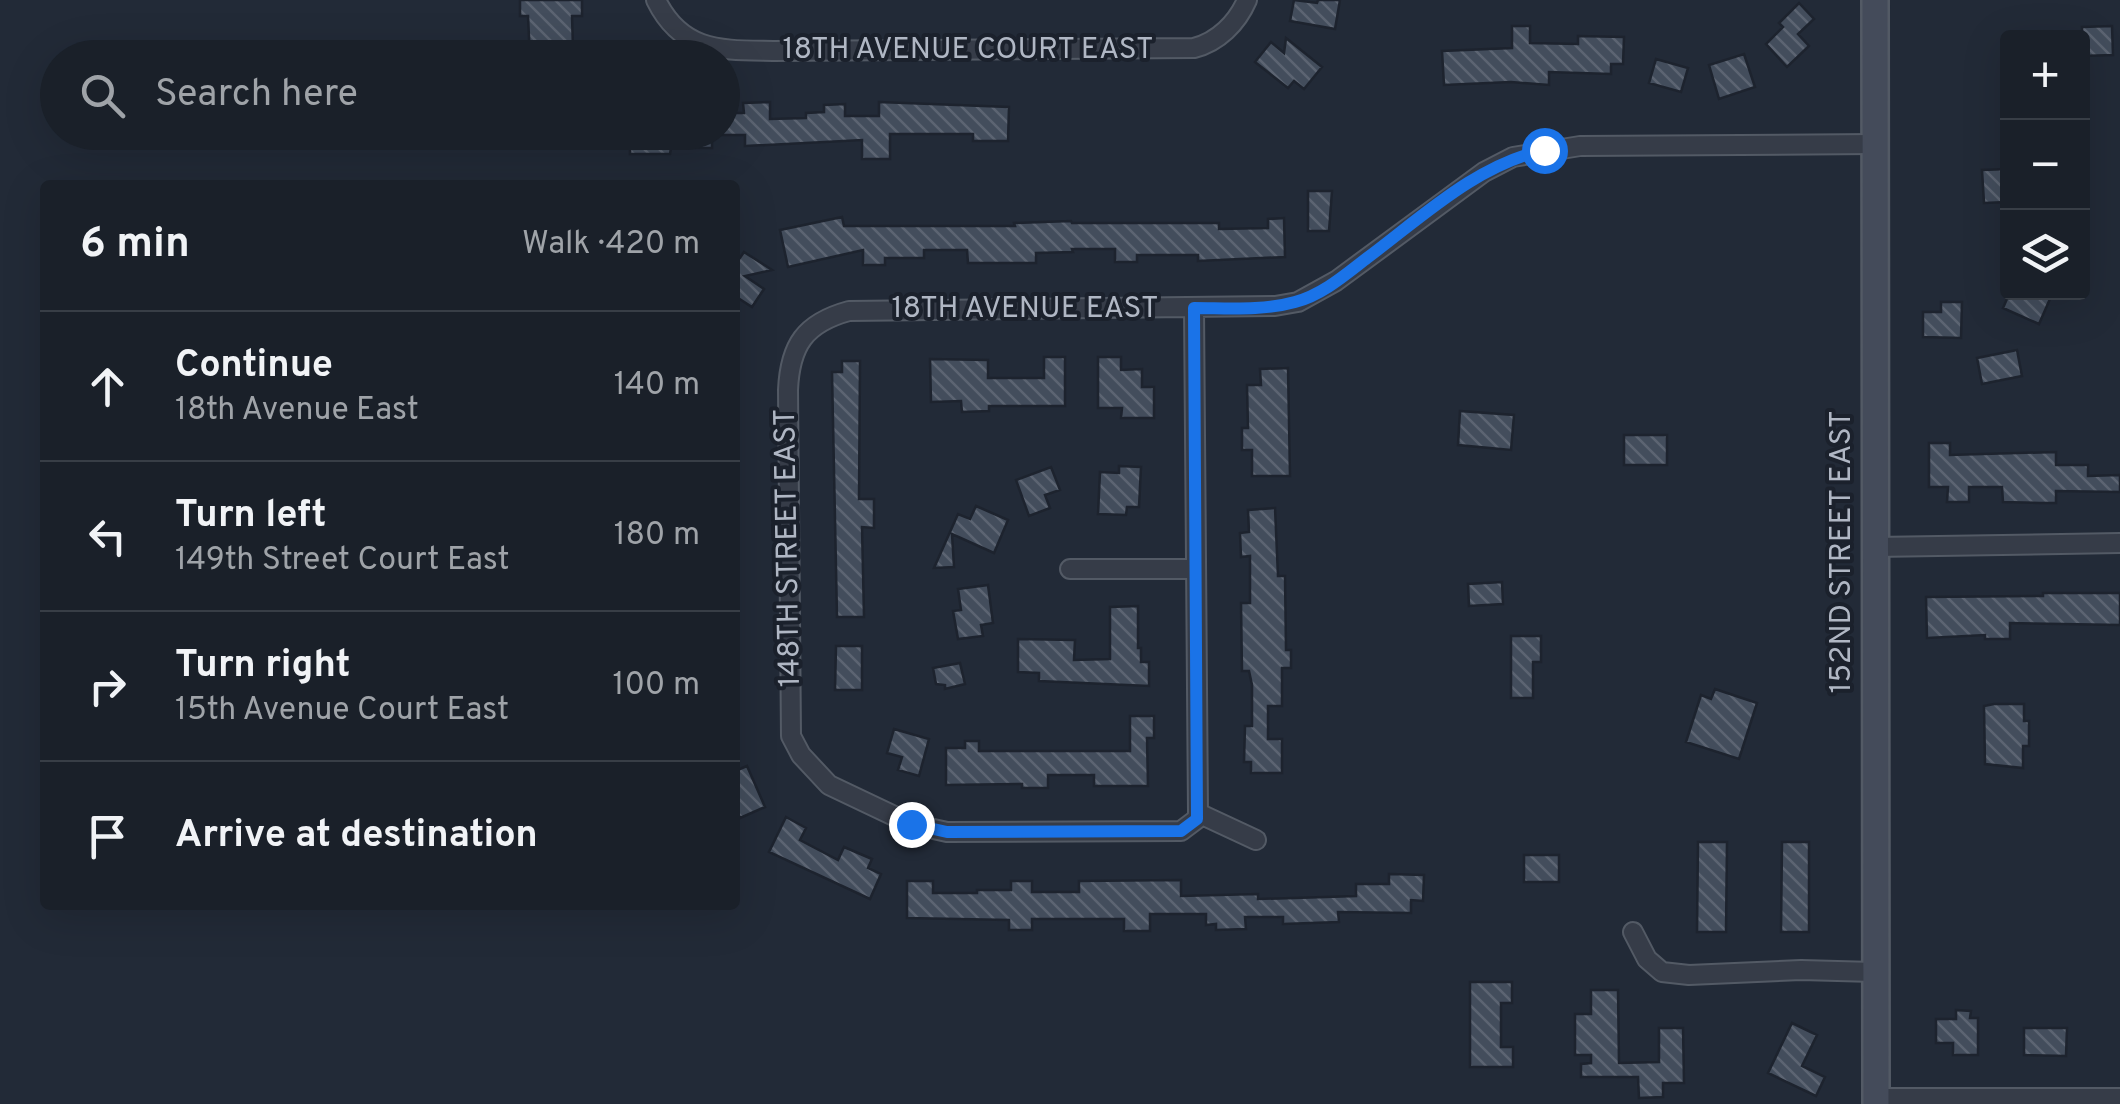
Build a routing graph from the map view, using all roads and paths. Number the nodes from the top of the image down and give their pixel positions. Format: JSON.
{"nodes":[{"id":1,"x":656,"y":0,"type":"edge"},
{"id":2,"x":1247,"y":0,"type":"edge"},
{"id":3,"x":1874,"y":0,"type":"edge"},
{"id":4,"x":695,"y":40,"type":"edge"},
{"id":5,"x":740,"y":50,"type":"edge"},
{"id":6,"x":1875,"y":144,"type":"junction"},
{"id":7,"x":1194,"y":308,"type":"junction"},
{"id":8,"x":799,"y":341,"type":"joint"},
{"id":9,"x":2120,"y":543,"type":"edge"},
{"id":10,"x":1875,"y":547,"type":"junction"},
{"id":11,"x":1070,"y":569,"type":"dead end"},
{"id":12,"x":1194,"y":569,"type":"junction"},
{"id":13,"x":1198,"y":813,"type":"junction"},
{"id":14,"x":1256,"y":840,"type":"dead end"},
{"id":15,"x":1633,"y":932,"type":"dead end"},
{"id":16,"x":1874,"y":972,"type":"junction"},
{"id":17,"x":2120,"y":1098,"type":"edge"},
{"id":18,"x":1876,"y":1101,"type":"edge"},
{"id":19,"x":2041,"y":1101,"type":"edge"}],
"edges":[{"from":1,"to":4,"type":"street","name":"18TH AVENUE COURT EAST"},
{"from":2,"to":5,"type":"street","name":"18TH AVENUE COURT EAST"},
{"from":3,"to":6,"type":"main road","name":"152ND STREET EAST"},
{"from":6,"to":7,"type":"street","name":"18TH AVENUE EAST"},
{"from":6,"to":10,"type":"main road","name":"152ND STREET EAST"},
{"from":7,"to":8,"type":"street","name":"18TH AVENUE EAST"},
{"from":7,"to":12,"type":"street"},
{"from":8,"to":13,"type":"street","name":"148TH STREET EAST"},
{"from":9,"to":10,"type":"street"},
{"from":10,"to":16,"type":"main road","name":"152ND STREET EAST"},
{"from":11,"to":12,"type":"street"},
{"from":12,"to":13,"type":"street"},
{"from":13,"to":14,"type":"street"},
{"from":15,"to":16,"type":"street"},
{"from":16,"to":18,"type":"main road","name":"152ND STREET EAST"},
{"from":17,"to":19,"type":"street"},
{"from":18,"to":19,"type":"street"}]}
